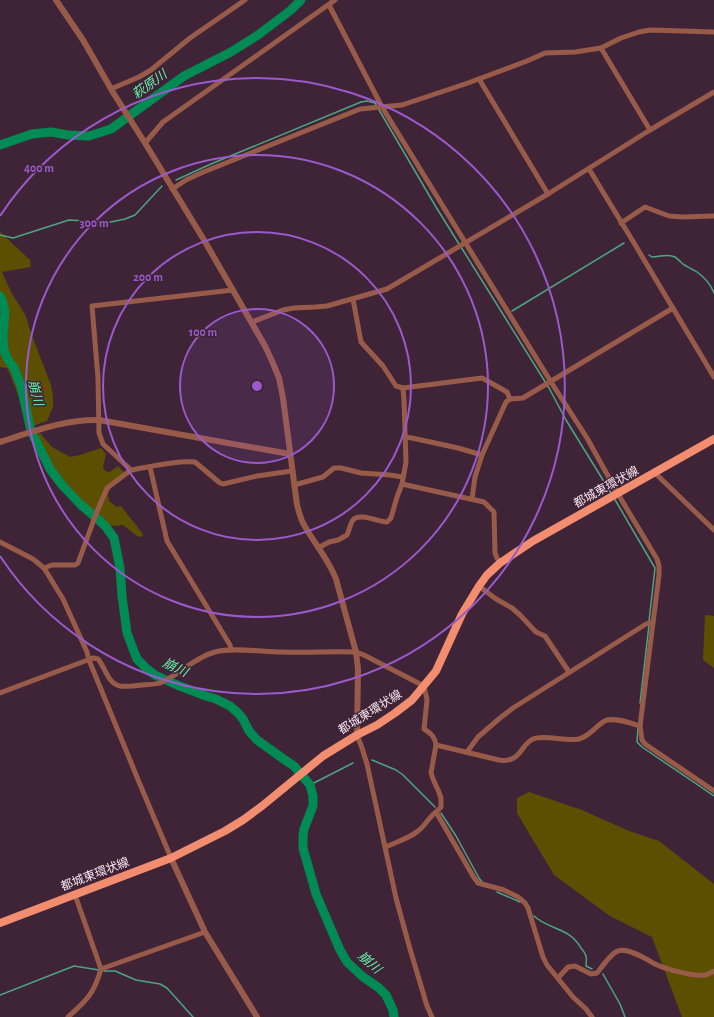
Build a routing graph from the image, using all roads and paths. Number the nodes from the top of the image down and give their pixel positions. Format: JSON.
{"nodes":[{"id":1,"x":56,"y":0,"type":"edge"},
{"id":2,"x":245,"y":0,"type":"edge"},
{"id":3,"x":335,"y":0,"type":"edge"},
{"id":4,"x":329,"y":5,"type":"junction"},
{"id":5,"x":714,"y":32,"type":"edge"},
{"id":6,"x":601,"y":48,"type":"junction"},
{"id":7,"x":479,"y":79,"type":"junction"},
{"id":8,"x":112,"y":91,"type":"junction"},
{"id":9,"x":714,"y":92,"type":"edge"},
{"id":10,"x":382,"y":107,"type":"junction"},
{"id":11,"x":650,"y":130,"type":"junction"},
{"id":12,"x":145,"y":143,"type":"junction"},
{"id":13,"x":589,"y":169,"type":"junction"},
{"id":14,"x":172,"y":189,"type":"junction"},
{"id":15,"x":548,"y":194,"type":"junction"},
{"id":16,"x":714,"y":216,"type":"edge"},
{"id":17,"x":621,"y":223,"type":"junction"},
{"id":18,"x":466,"y":243,"type":"junction"},
{"id":19,"x":233,"y":290,"type":"junction"},
{"id":20,"x":352,"y":299,"type":"junction"},
{"id":21,"x":673,"y":308,"type":"junction"},
{"id":22,"x":252,"y":322,"type":"junction"},
{"id":23,"x":714,"y":377,"type":"edge"},
{"id":24,"x":551,"y":382,"type":"junction"},
{"id":25,"x":403,"y":388,"type":"junction"},
{"id":26,"x":510,"y":399,"type":"junction"},
{"id":27,"x":98,"y":420,"type":"junction"},
{"id":28,"x":405,"y":437,"type":"junction"},
{"id":29,"x":714,"y":439,"type":"edge"},
{"id":30,"x":0,"y":442,"type":"edge"},
{"id":31,"x":290,"y":454,"type":"junction"},
{"id":32,"x":482,"y":455,"type":"junction"},
{"id":33,"x":150,"y":467,"type":"junction"},
{"id":34,"x":130,"y":470,"type":"junction"},
{"id":35,"x":292,"y":471,"type":"junction"},
{"id":36,"x":655,"y":473,"type":"junction"},
{"id":37,"x":403,"y":477,"type":"junction"},
{"id":38,"x":402,"y":484,"type":"junction"},
{"id":39,"x":294,"y":485,"type":"junction"},
{"id":40,"x":614,"y":496,"type":"junction"},
{"id":41,"x":472,"y":499,"type":"junction"},
{"id":42,"x":714,"y":530,"type":"edge"},
{"id":43,"x":0,"y":542,"type":"edge"},
{"id":44,"x":318,"y":548,"type":"junction"},
{"id":45,"x":500,"y":563,"type":"junction"},
{"id":46,"x":44,"y":568,"type":"junction"},
{"id":47,"x":479,"y":586,"type":"junction"},
{"id":48,"x":652,"y":622,"type":"junction"},
{"id":49,"x":231,"y":650,"type":"junction"},
{"id":50,"x":356,"y":652,"type":"junction"},
{"id":51,"x":89,"y":660,"type":"junction"},
{"id":52,"x":569,"y":672,"type":"junction"},
{"id":53,"x":424,"y":686,"type":"junction"},
{"id":54,"x":0,"y":693,"type":"edge"},
{"id":55,"x":640,"y":726,"type":"junction"},
{"id":56,"x":357,"y":735,"type":"junction"},
{"id":57,"x":436,"y":745,"type":"junction"},
{"id":58,"x":467,"y":752,"type":"junction"},
{"id":59,"x":714,"y":791,"type":"edge"},
{"id":60,"x":436,"y":812,"type":"junction"},
{"id":61,"x":386,"y":847,"type":"junction"},
{"id":62,"x":171,"y":858,"type":"junction"},
{"id":63,"x":75,"y":895,"type":"junction"},
{"id":64,"x":0,"y":923,"type":"edge"},
{"id":65,"x":205,"y":932,"type":"junction"},
{"id":66,"x":101,"y":969,"type":"junction"},
{"id":67,"x":714,"y":971,"type":"edge"},
{"id":68,"x":558,"y":978,"type":"junction"},
{"id":69,"x":68,"y":1017,"type":"edge"},
{"id":70,"x":257,"y":1017,"type":"edge"},
{"id":71,"x":432,"y":1017,"type":"edge"},
{"id":72,"x":592,"y":1017,"type":"edge"}],
"edges":[{"from":1,"to":8,"type":"street"},
{"from":2,"to":8,"type":"street"},
{"from":3,"to":4,"type":"street"},
{"from":4,"to":10,"type":"street"},
{"from":4,"to":12,"type":"street"},
{"from":5,"to":6,"type":"street"},
{"from":6,"to":7,"type":"street"},
{"from":6,"to":11,"type":"street"},
{"from":7,"to":10,"type":"street"},
{"from":7,"to":15,"type":"street"},
{"from":8,"to":12,"type":"street"},
{"from":9,"to":11,"type":"street"},
{"from":10,"to":14,"type":"street"},
{"from":10,"to":18,"type":"street"},
{"from":11,"to":13,"type":"street"},
{"from":12,"to":14,"type":"street"},
{"from":13,"to":15,"type":"street"},
{"from":13,"to":17,"type":"street"},
{"from":14,"to":19,"type":"street"},
{"from":15,"to":18,"type":"street"},
{"from":16,"to":17,"type":"street"},
{"from":17,"to":21,"type":"street"},
{"from":18,"to":20,"type":"street"},
{"from":18,"to":24,"type":"street"},
{"from":19,"to":22,"type":"street"},
{"from":19,"to":27,"type":"street"},
{"from":20,"to":22,"type":"street"},
{"from":20,"to":25,"type":"street"},
{"from":21,"to":23,"type":"street"},
{"from":21,"to":24,"type":"street"},
{"from":22,"to":31,"type":"street"},
{"from":24,"to":26,"type":"street"},
{"from":24,"to":40,"type":"street"},
{"from":25,"to":26,"type":"street"},
{"from":25,"to":28,"type":"street"},
{"from":26,"to":32,"type":"street"},
{"from":27,"to":30,"type":"street"},
{"from":27,"to":31,"type":"street"},
{"from":27,"to":34,"type":"street"},
{"from":28,"to":32,"type":"street"},
{"from":28,"to":37,"type":"street"},
{"from":29,"to":36,"type":"main road","name":"都城東環状線"},
{"from":31,"to":35,"type":"street"},
{"from":32,"to":41,"type":"street"},
{"from":33,"to":34,"type":"street"},
{"from":33,"to":35,"type":"street"},
{"from":33,"to":49,"type":"street"},
{"from":34,"to":46,"type":"street"},
{"from":35,"to":39,"type":"street"},
{"from":36,"to":40,"type":"main road","name":"都城東環状線"},
{"from":36,"to":42,"type":"street"},
{"from":37,"to":38,"type":"street"},
{"from":37,"to":39,"type":"street"},
{"from":38,"to":41,"type":"street"},
{"from":38,"to":44,"type":"street"},
{"from":39,"to":44,"type":"street"},
{"from":40,"to":45,"type":"main road","name":"都城東環状線"},
{"from":40,"to":48,"type":"street"},
{"from":41,"to":45,"type":"street"},
{"from":43,"to":46,"type":"street"},
{"from":44,"to":50,"type":"street"},
{"from":45,"to":47,"type":"main road","name":"都城東環状線"},
{"from":46,"to":51,"type":"street"},
{"from":47,"to":52,"type":"street"},
{"from":47,"to":53,"type":"main road","name":"都城東環状線"},
{"from":48,"to":52,"type":"street"},
{"from":48,"to":55,"type":"street"},
{"from":49,"to":50,"type":"street"},
{"from":49,"to":51,"type":"street"},
{"from":50,"to":53,"type":"street"},
{"from":50,"to":56,"type":"street"},
{"from":51,"to":54,"type":"street"},
{"from":51,"to":62,"type":"street"},
{"from":52,"to":58,"type":"street"},
{"from":53,"to":56,"type":"main road","name":"都城東環状線"},
{"from":53,"to":57,"type":"street"},
{"from":55,"to":58,"type":"street"},
{"from":55,"to":59,"type":"street"},
{"from":56,"to":61,"type":"street"},
{"from":56,"to":62,"type":"main road","name":"都城東環状線"},
{"from":57,"to":58,"type":"street"},
{"from":57,"to":60,"type":"street"},
{"from":60,"to":61,"type":"street"},
{"from":60,"to":68,"type":"street"},
{"from":61,"to":71,"type":"street"},
{"from":62,"to":63,"type":"main road","name":"都城東環状線"},
{"from":62,"to":65,"type":"street"},
{"from":63,"to":64,"type":"main road","name":"都城東環状線"},
{"from":63,"to":66,"type":"street"},
{"from":65,"to":66,"type":"street"},
{"from":65,"to":70,"type":"street"},
{"from":66,"to":69,"type":"street"},
{"from":67,"to":68,"type":"street"},
{"from":68,"to":72,"type":"street"}]}
